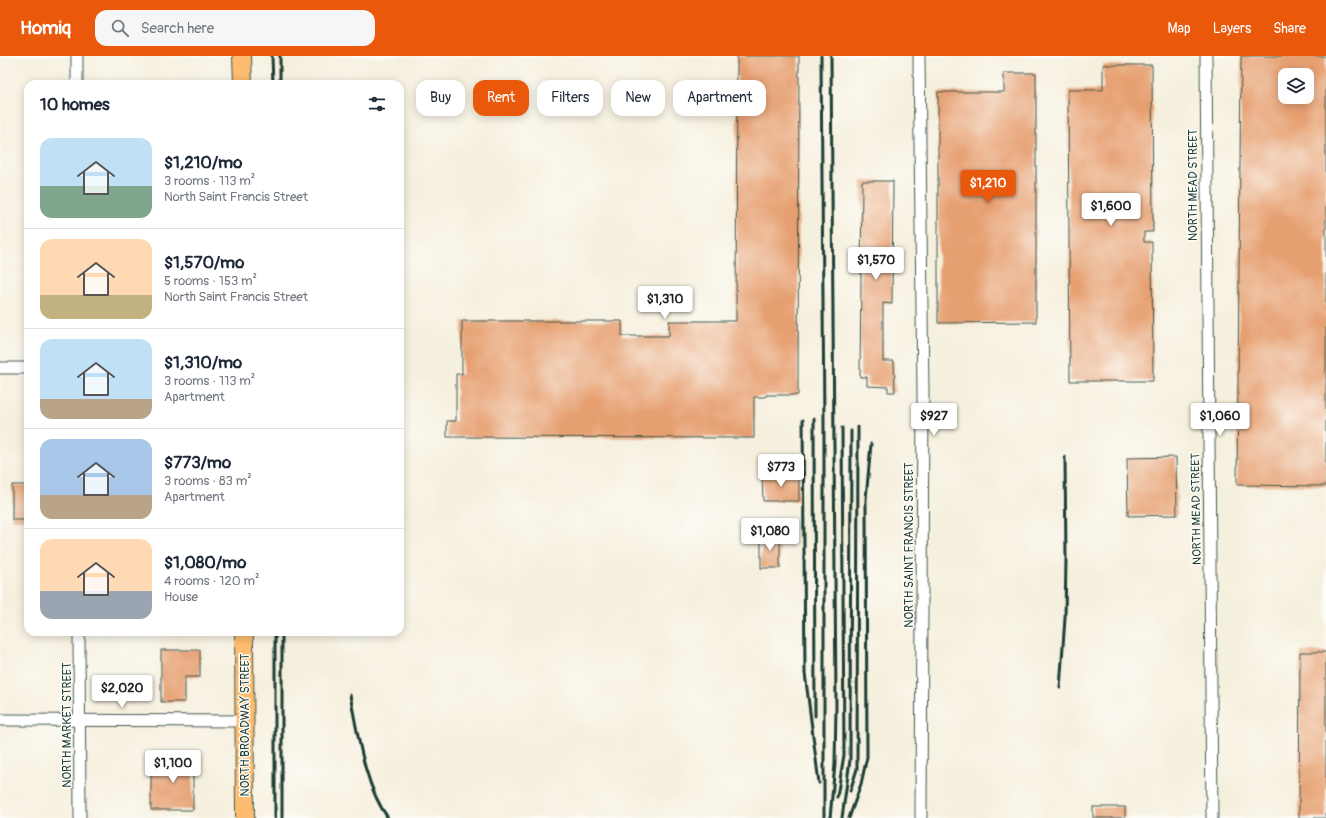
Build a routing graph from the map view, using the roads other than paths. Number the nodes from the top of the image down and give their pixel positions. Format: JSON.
{"nodes":[{"id":1,"x":77,"y":56,"type":"edge"},
{"id":2,"x":242,"y":56,"type":"edge"},
{"id":3,"x":919,"y":56,"type":"edge"},
{"id":4,"x":1206,"y":56,"type":"edge"},
{"id":5,"x":77,"y":80,"type":"edge"},
{"id":6,"x":243,"y":80,"type":"edge"},
{"id":7,"x":0,"y":368,"type":"edge"},
{"id":8,"x":24,"y":368,"type":"edge"},
{"id":9,"x":79,"y":636,"type":"edge"},
{"id":10,"x":244,"y":636,"type":"edge"},
{"id":11,"x":0,"y":720,"type":"edge"},
{"id":12,"x":79,"y":720,"type":"junction"},
{"id":13,"x":244,"y":721,"type":"junction"},
{"id":14,"x":80,"y":818,"type":"edge"},
{"id":15,"x":245,"y":818,"type":"edge"},
{"id":16,"x":921,"y":818,"type":"edge"},
{"id":17,"x":1212,"y":818,"type":"edge"}],
"edges":[{"from":1,"to":5,"type":"street"},
{"from":2,"to":6,"type":"main road"},
{"from":3,"to":16,"type":"street","name":"NORTH SAINT FRANCIS STREET"},
{"from":4,"to":17,"type":"street","name":"NORTH MEAD STREET"},
{"from":7,"to":8,"type":"street"},
{"from":9,"to":12,"type":"street","name":"NORTH MARKET STREET"},
{"from":10,"to":13,"type":"main road","name":"NORTH BROADWAY STREET"},
{"from":11,"to":12,"type":"street"},
{"from":12,"to":13,"type":"street"},
{"from":12,"to":14,"type":"street","name":"NORTH MARKET STREET"},
{"from":13,"to":15,"type":"main road","name":"NORTH BROADWAY STREET"}]}
